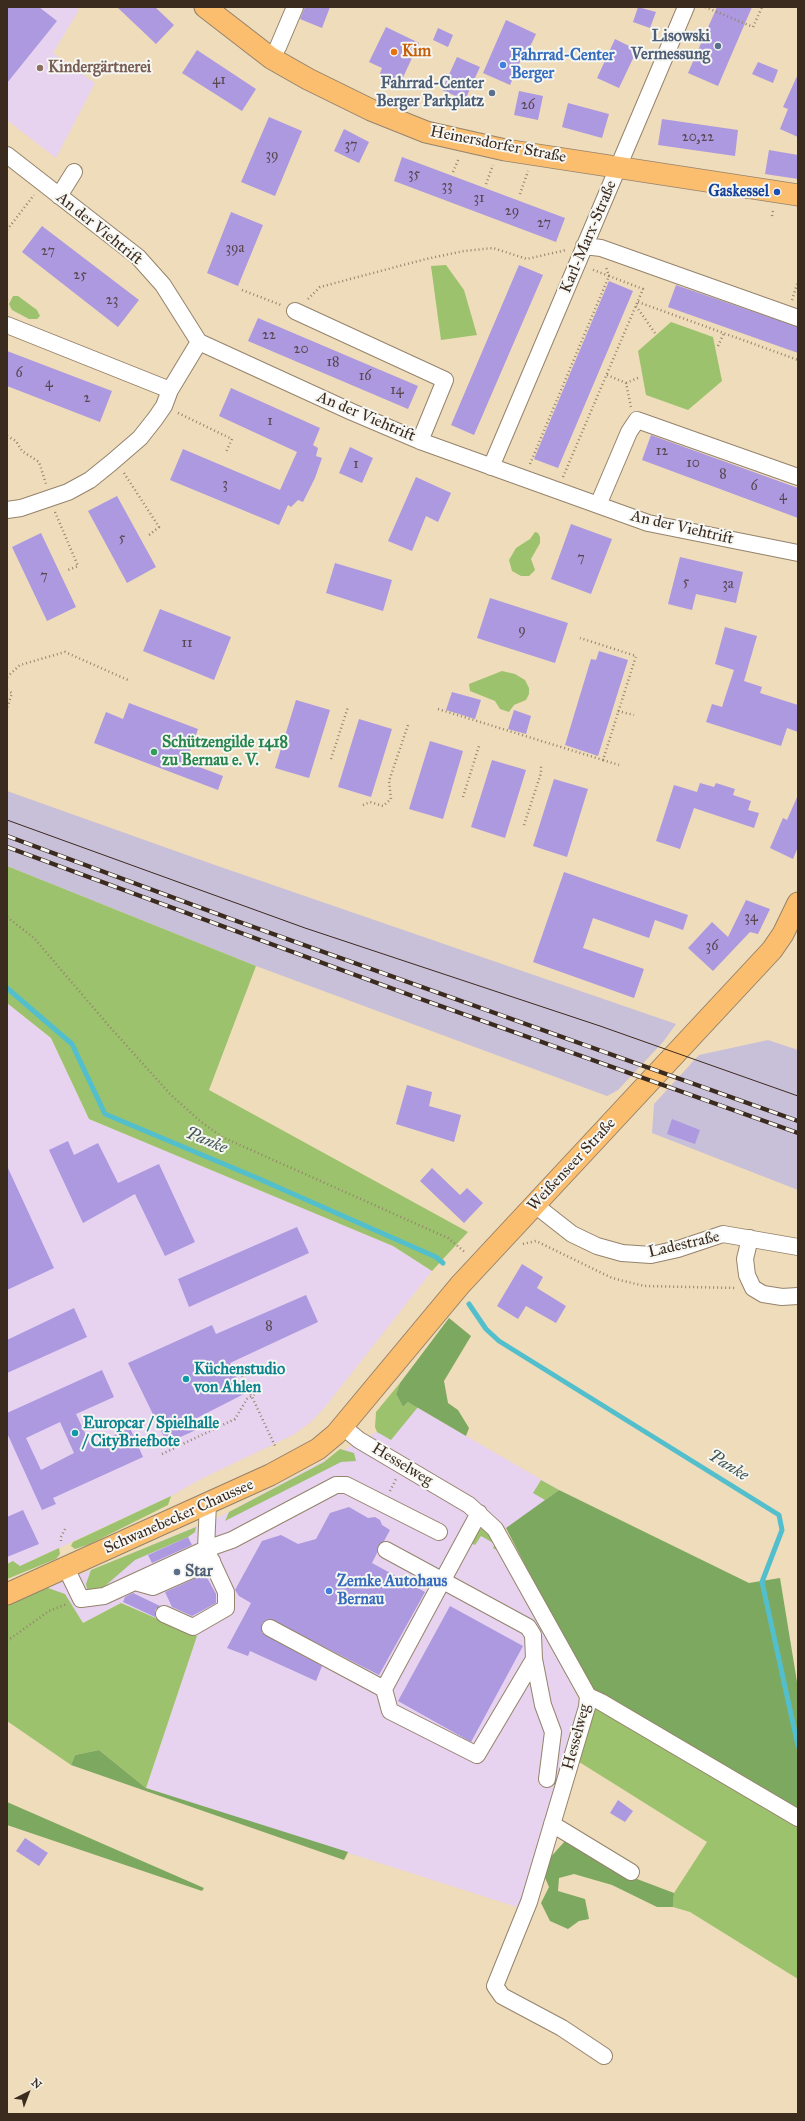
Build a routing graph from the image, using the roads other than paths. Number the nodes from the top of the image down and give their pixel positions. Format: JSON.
{"nodes":[{"id":1,"x":205,"y":7,"type":"edge"},
{"id":2,"x":295,"y":7,"type":"edge"},
{"id":3,"x":686,"y":7,"type":"edge"},
{"id":4,"x":271,"y":58,"type":"junction"},
{"id":5,"x":7,"y":155,"type":"edge"},
{"id":6,"x":618,"y":167,"type":"junction"},
{"id":7,"x":74,"y":172,"type":"dead end"},
{"id":8,"x":798,"y":195,"type":"edge"},
{"id":9,"x":59,"y":196,"type":"junction"},
{"id":10,"x":584,"y":246,"type":"junction"},
{"id":11,"x":295,"y":311,"type":"road end"},
{"id":12,"x":798,"y":318,"type":"edge"},
{"id":13,"x":7,"y":325,"type":"edge"},
{"id":14,"x":199,"y":342,"type":"junction"},
{"id":15,"x":170,"y":390,"type":"junction"},
{"id":16,"x":420,"y":440,"type":"junction"},
{"id":17,"x":491,"y":467,"type":"junction"},
{"id":18,"x":798,"y":477,"type":"edge"},
{"id":19,"x":598,"y":506,"type":"junction"},
{"id":20,"x":7,"y":510,"type":"edge"},
{"id":21,"x":798,"y":553,"type":"edge"},
{"id":22,"x":798,"y":903,"type":"edge"},
{"id":23,"x":535,"y":1205,"type":"junction"},
{"id":24,"x":750,"y":1238,"type":"junction"},
{"id":25,"x":798,"y":1247,"type":"edge"},
{"id":26,"x":798,"y":1296,"type":"edge"},
{"id":27,"x":343,"y":1427,"type":"junction"},
{"id":28,"x":208,"y":1503,"type":"junction"},
{"id":29,"x":479,"y":1513,"type":"junction"},
{"id":30,"x":439,"y":1532,"type":"dead end"},
{"id":31,"x":386,"y":1550,"type":"dead end"},
{"id":32,"x":209,"y":1555,"type":"junction"},
{"id":33,"x":66,"y":1568,"type":"junction"},
{"id":34,"x":442,"y":1581,"type":"junction"},
{"id":35,"x":7,"y":1594,"type":"edge"},
{"id":36,"x":164,"y":1614,"type":"dead end"},
{"id":37,"x":270,"y":1628,"type":"dead end"},
{"id":38,"x":534,"y":1659,"type":"junction"},
{"id":39,"x":384,"y":1689,"type":"junction"},
{"id":40,"x":588,"y":1696,"type":"junction"},
{"id":41,"x":547,"y":1779,"type":"dead end"},
{"id":42,"x":798,"y":1818,"type":"edge"},
{"id":43,"x":552,"y":1824,"type":"junction"},
{"id":44,"x":631,"y":1872,"type":"dead end"},
{"id":45,"x":604,"y":2056,"type":"dead end"}],
"edges":[{"from":1,"to":4,"type":"main road","name":"Heinersdorfer Straße"},
{"from":2,"to":4,"type":"street"},
{"from":3,"to":6,"type":"street","name":"Karl-Marx-Straße"},
{"from":4,"to":6,"type":"main road","name":"Heinersdorfer Straße"},
{"from":5,"to":9,"type":"street","name":"An der Viehtrift"},
{"from":6,"to":8,"type":"main road","name":"Heinersdorfer Straße"},
{"from":6,"to":10,"type":"street","name":"Karl-Marx-Straße"},
{"from":7,"to":9,"type":"street"},
{"from":9,"to":14,"type":"street","name":"An der Viehtrift"},
{"from":10,"to":12,"type":"street"},
{"from":10,"to":17,"type":"street","name":"Karl-Marx-Straße"},
{"from":11,"to":16,"type":"street"},
{"from":13,"to":15,"type":"street"},
{"from":14,"to":15,"type":"street"},
{"from":14,"to":16,"type":"street","name":"An der Viehtrift"},
{"from":15,"to":20,"type":"street"},
{"from":16,"to":17,"type":"street","name":"An der Viehtrift"},
{"from":17,"to":19,"type":"street","name":"An der Viehtrift"},
{"from":18,"to":19,"type":"street"},
{"from":19,"to":21,"type":"street","name":"An der Viehtrift"},
{"from":22,"to":23,"type":"main road","name":"Weißenseer Straße"},
{"from":23,"to":24,"type":"street","name":"Ladestraße"},
{"from":23,"to":27,"type":"main road","name":"Weißenseer Straße"},
{"from":24,"to":25,"type":"street","name":"Ladestraße"},
{"from":24,"to":26,"type":"street"},
{"from":27,"to":28,"type":"main road","name":"Schwanebecker Chaussee"},
{"from":27,"to":29,"type":"street","name":"Hesselweg"},
{"from":28,"to":32,"type":"street"},
{"from":28,"to":33,"type":"main road","name":"Schwanebecker Chaussee"},
{"from":29,"to":34,"type":"street"},
{"from":29,"to":40,"type":"street","name":"Hesselweg"},
{"from":30,"to":32,"type":"street"},
{"from":31,"to":34,"type":"street"},
{"from":32,"to":33,"type":"street"},
{"from":32,"to":36,"type":"street"},
{"from":33,"to":35,"type":"main road","name":"Schwanebecker Chaussee"},
{"from":34,"to":38,"type":"street"},
{"from":34,"to":39,"type":"street"},
{"from":37,"to":39,"type":"street"},
{"from":38,"to":39,"type":"street"},
{"from":38,"to":41,"type":"street"},
{"from":40,"to":42,"type":"street"},
{"from":40,"to":43,"type":"street","name":"Hesselweg"},
{"from":43,"to":44,"type":"street"},
{"from":43,"to":45,"type":"street","name":"Hesselweg"}]}
